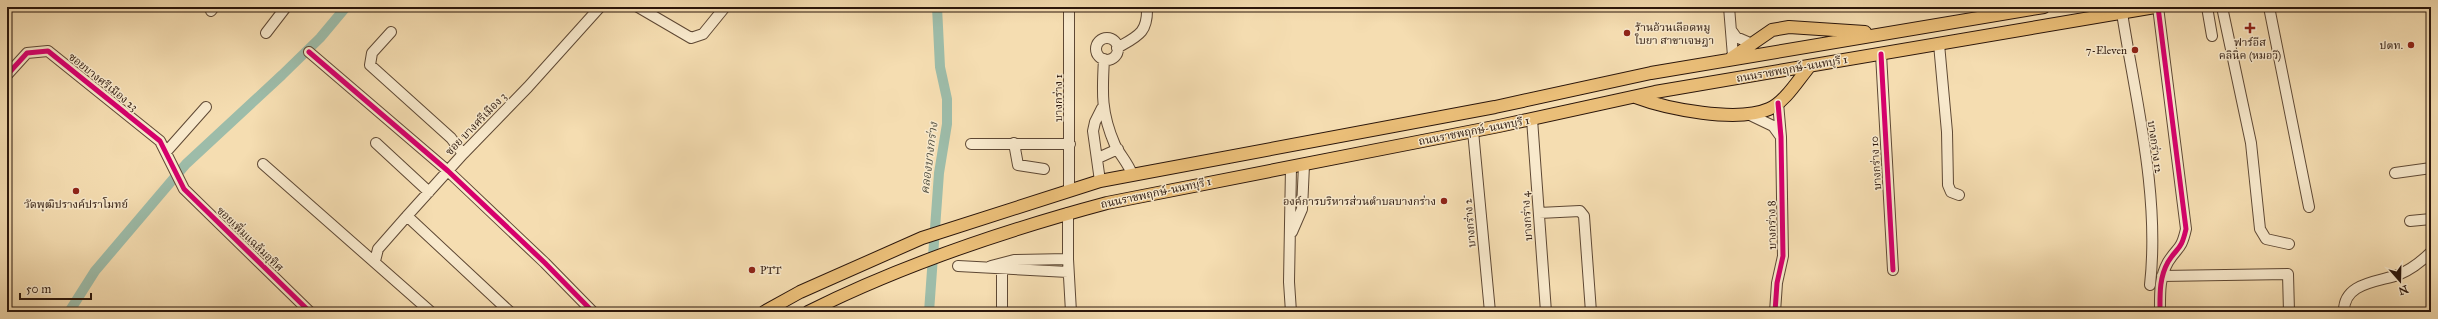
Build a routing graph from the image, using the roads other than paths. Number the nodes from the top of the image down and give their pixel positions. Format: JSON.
{"nodes":[{"id":1,"x":286,"y":7,"type":"edge"},
{"id":2,"x":600,"y":7,"type":"edge"},
{"id":3,"x":638,"y":7,"type":"edge"},
{"id":4,"x":725,"y":7,"type":"edge"},
{"id":5,"x":1069,"y":7,"type":"edge"},
{"id":6,"x":1147,"y":7,"type":"edge"},
{"id":7,"x":1729,"y":7,"type":"edge"},
{"id":8,"x":2044,"y":7,"type":"edge"},
{"id":9,"x":2155,"y":7,"type":"edge"},
{"id":10,"x":2158,"y":7,"type":"edge"},
{"id":11,"x":2207,"y":7,"type":"edge"},
{"id":12,"x":2222,"y":7,"type":"edge"},
{"id":13,"x":2269,"y":7,"type":"edge"},
{"id":14,"x":2003,"y":10,"type":"edge"},
{"id":15,"x":2122,"y":13,"type":"junction"},
{"id":16,"x":1731,"y":30,"type":"junction"},
{"id":17,"x":391,"y":32,"type":"dead end"},
{"id":18,"x":266,"y":33,"type":"dead end"},
{"id":19,"x":1891,"y":33,"type":"junction"},
{"id":20,"x":2212,"y":36,"type":"dead end"},
{"id":21,"x":1750,"y":43,"type":"junction"},
{"id":22,"x":1940,"y":44,"type":"junction"},
{"id":23,"x":1117,"y":48,"type":"junction"},
{"id":24,"x":309,"y":52,"type":"dead end"},
{"id":25,"x":1881,"y":54,"type":"junction"},
{"id":26,"x":1731,"y":58,"type":"junction"},
{"id":27,"x":1104,"y":59,"type":"junction"},
{"id":28,"x":1809,"y":67,"type":"junction"},
{"id":29,"x":7,"y":75,"type":"edge"},
{"id":30,"x":1634,"y":97,"type":"junction"},
{"id":31,"x":1778,"y":103,"type":"junction"},
{"id":32,"x":206,"y":107,"type":"dead end"},
{"id":33,"x":1102,"y":108,"type":"junction"},
{"id":34,"x":1748,"y":114,"type":"junction"},
{"id":35,"x":1532,"y":119,"type":"junction"},
{"id":36,"x":1473,"y":131,"type":"junction"},
{"id":37,"x":1781,"y":138,"type":"junction"},
{"id":38,"x":376,"y":143,"type":"dead end"},
{"id":39,"x":1014,"y":143,"type":"junction"},
{"id":40,"x":971,"y":144,"type":"dead end"},
{"id":41,"x":1070,"y":144,"type":"junction"},
{"id":42,"x":1118,"y":150,"type":"junction"},
{"id":43,"x":166,"y":152,"type":"junction"},
{"id":44,"x":463,"y":154,"type":"junction"},
{"id":45,"x":1098,"y":158,"type":"junction"},
{"id":46,"x":263,"y":164,"type":"dead end"},
{"id":47,"x":1304,"y":165,"type":"junction"},
{"id":48,"x":1292,"y":167,"type":"junction"},
{"id":49,"x":2431,"y":168,"type":"edge"},
{"id":50,"x":1044,"y":170,"type":"dead end"},
{"id":51,"x":448,"y":171,"type":"junction"},
{"id":52,"x":2395,"y":173,"type":"dead end"},
{"id":53,"x":1132,"y":174,"type":"junction"},
{"id":54,"x":177,"y":180,"type":"joint"},
{"id":55,"x":1100,"y":181,"type":"junction"},
{"id":56,"x":1069,"y":190,"type":"junction"},
{"id":57,"x":429,"y":192,"type":"junction"},
{"id":58,"x":1959,"y":195,"type":"dead end"},
{"id":59,"x":2309,"y":207,"type":"dead end"},
{"id":60,"x":1068,"y":213,"type":"junction"},
{"id":61,"x":1539,"y":213,"type":"junction"},
{"id":62,"x":407,"y":216,"type":"junction"},
{"id":63,"x":2431,"y":219,"type":"edge"},
{"id":64,"x":2410,"y":221,"type":"dead end"},
{"id":65,"x":1290,"y":236,"type":"junction"},
{"id":66,"x":2289,"y":244,"type":"dead end"},
{"id":67,"x":2431,"y":252,"type":"edge"},
{"id":68,"x":375,"y":260,"type":"junction"},
{"id":69,"x":1068,"y":260,"type":"junction"},
{"id":70,"x":958,"y":266,"type":"dead end"},
{"id":71,"x":1002,"y":266,"type":"junction"},
{"id":72,"x":1893,"y":270,"type":"dead end"},
{"id":73,"x":1068,"y":272,"type":"junction"},
{"id":74,"x":2162,"y":276,"type":"junction"},
{"id":75,"x":2150,"y":285,"type":"dead end"},
{"id":76,"x":310,"y":312,"type":"edge"},
{"id":77,"x":431,"y":312,"type":"edge"},
{"id":78,"x":510,"y":312,"type":"edge"},
{"id":79,"x":593,"y":312,"type":"edge"},
{"id":80,"x":764,"y":312,"type":"edge"},
{"id":81,"x":808,"y":312,"type":"edge"},
{"id":82,"x":1002,"y":312,"type":"edge"},
{"id":83,"x":1071,"y":312,"type":"edge"},
{"id":84,"x":1291,"y":312,"type":"edge"},
{"id":85,"x":1490,"y":312,"type":"edge"},
{"id":86,"x":1546,"y":312,"type":"edge"},
{"id":87,"x":1591,"y":312,"type":"edge"},
{"id":88,"x":1776,"y":312,"type":"edge"},
{"id":89,"x":2160,"y":312,"type":"edge"},
{"id":90,"x":2289,"y":312,"type":"edge"},
{"id":91,"x":2344,"y":312,"type":"edge"}],
"edges":[{"from":1,"to":18,"type":"street"},
{"from":2,"to":44,"type":"street","name":"ซอย บางศรีเมือง 3"},
{"from":3,"to":4,"type":"street"},
{"from":5,"to":41,"type":"street","name":"บางกร่าง 1"},
{"from":6,"to":23,"type":"street"},
{"from":7,"to":16,"type":"street"},
{"from":8,"to":14,"type":"main road","name":"ถนนราชพฤกษ์-นนทบุรี 1"},
{"from":9,"to":15,"type":"main road","name":"ถนนราชพฤกษ์-นนทบุรี 1"},
{"from":10,"to":74,"type":"street"},
{"from":11,"to":20,"type":"street"},
{"from":12,"to":66,"type":"street"},
{"from":13,"to":59,"type":"street"},
{"from":14,"to":19,"type":"main road","name":"ถนนราชพฤกษ์-นนทบุรี 1"},
{"from":15,"to":22,"type":"main road","name":"ถนนราชพฤกษ์-นนทบุรี 1"},
{"from":15,"to":75,"type":"street","name":"บางกร่าง 12"},
{"from":16,"to":21,"type":"street"},
{"from":16,"to":26,"type":"street"},
{"from":17,"to":44,"type":"street"},
{"from":19,"to":21,"type":"main road"},
{"from":19,"to":26,"type":"main road","name":"ถนนราชพฤกษ์-นนทบุรี 1"},
{"from":21,"to":26,"type":"main road"},
{"from":22,"to":25,"type":"main road","name":"ถนนราชพฤกษ์-นนทบุรี 1"},
{"from":22,"to":58,"type":"street"},
{"from":23,"to":27,"type":"street"},
{"from":23,"to":27,"type":"street"},
{"from":24,"to":51,"type":"street"},
{"from":25,"to":28,"type":"main road","name":"ถนนราชพฤกษ์-นนทบุรี 1"},
{"from":25,"to":72,"type":"street","name":"บางกร่าง 10"},
{"from":26,"to":53,"type":"main road","name":"ถนนราชพฤกษ์-นนทบุรี 1"},
{"from":27,"to":33,"type":"street"},
{"from":28,"to":30,"type":"main road","name":"ถนนราชพฤกษ์-นนทบุรี 1"},
{"from":28,"to":31,"type":"main road"},
{"from":29,"to":43,"type":"street","name":"ซอยบางศรีเมือง 23"},
{"from":30,"to":34,"type":"main road"},
{"from":30,"to":35,"type":"main road","name":"ถนนราชพฤกษ์-นนทบุรี 1"},
{"from":31,"to":34,"type":"main road"},
{"from":31,"to":37,"type":"street","name":"บางกร่าง 8"},
{"from":32,"to":43,"type":"street"},
{"from":33,"to":42,"type":"street"},
{"from":33,"to":45,"type":"street"},
{"from":34,"to":37,"type":"street"},
{"from":35,"to":36,"type":"main road","name":"ถนนราชพฤกษ์-นนทบุรี 1"},
{"from":35,"to":61,"type":"street","name":"บางกร่าง 4"},
{"from":36,"to":47,"type":"main road","name":"ถนนราชพฤกษ์-นนทบุรี 1"},
{"from":36,"to":85,"type":"street","name":"บางกร่าง 2"},
{"from":37,"to":88,"type":"street","name":"บางกร่าง 8"},
{"from":38,"to":57,"type":"street"},
{"from":39,"to":40,"type":"street"},
{"from":39,"to":41,"type":"street"},
{"from":39,"to":50,"type":"street"},
{"from":41,"to":56,"type":"street","name":"บางกร่าง 1"},
{"from":42,"to":45,"type":"street"},
{"from":42,"to":53,"type":"street"},
{"from":43,"to":54,"type":"street","name":"ซอยบางศรีเมือง 23"},
{"from":44,"to":51,"type":"street","name":"ซอย บางศรีเมือง 3"},
{"from":45,"to":55,"type":"street"},
{"from":46,"to":68,"type":"street"},
{"from":47,"to":48,"type":"main road","name":"ถนนราชพฤกษ์-นนทบุรี 1"},
{"from":47,"to":65,"type":"street"},
{"from":48,"to":60,"type":"main road","name":"ถนนราชพฤกษ์-นนทบุรี 1"},
{"from":48,"to":65,"type":"street"},
{"from":49,"to":52,"type":"street"},
{"from":51,"to":57,"type":"street","name":"ซอย บางศรีเมือง 3"},
{"from":51,"to":79,"type":"street"},
{"from":53,"to":55,"type":"main road","name":"ถนนราชพฤกษ์-นนทบุรี 1"},
{"from":54,"to":76,"type":"street","name":"ซอยเพิ่มแฉล้มอุทิศ"},
{"from":55,"to":56,"type":"main road","name":"ถนนราชพฤกษ์-นนทบุรี 1"},
{"from":56,"to":80,"type":"main road","name":"ถนนราชพฤกษ์-นนทบุรี 1"},
{"from":57,"to":62,"type":"street","name":"ซอย บางศรีเมือง 3"},
{"from":60,"to":69,"type":"street"},
{"from":60,"to":81,"type":"main road","name":"ถนนราชพฤกษ์-นนทบุรี 1"},
{"from":61,"to":86,"type":"street","name":"บางกร่าง 4"},
{"from":61,"to":87,"type":"street"},
{"from":62,"to":68,"type":"street","name":"ซอย บางศรีเมือง 3"},
{"from":62,"to":78,"type":"street"},
{"from":63,"to":64,"type":"street"},
{"from":65,"to":84,"type":"street"},
{"from":67,"to":91,"type":"street"},
{"from":68,"to":77,"type":"street"},
{"from":69,"to":71,"type":"street"},
{"from":69,"to":73,"type":"street"},
{"from":70,"to":71,"type":"street"},
{"from":71,"to":73,"type":"street"},
{"from":71,"to":82,"type":"street"},
{"from":73,"to":83,"type":"street"},
{"from":74,"to":89,"type":"street"},
{"from":74,"to":90,"type":"street"}]}
